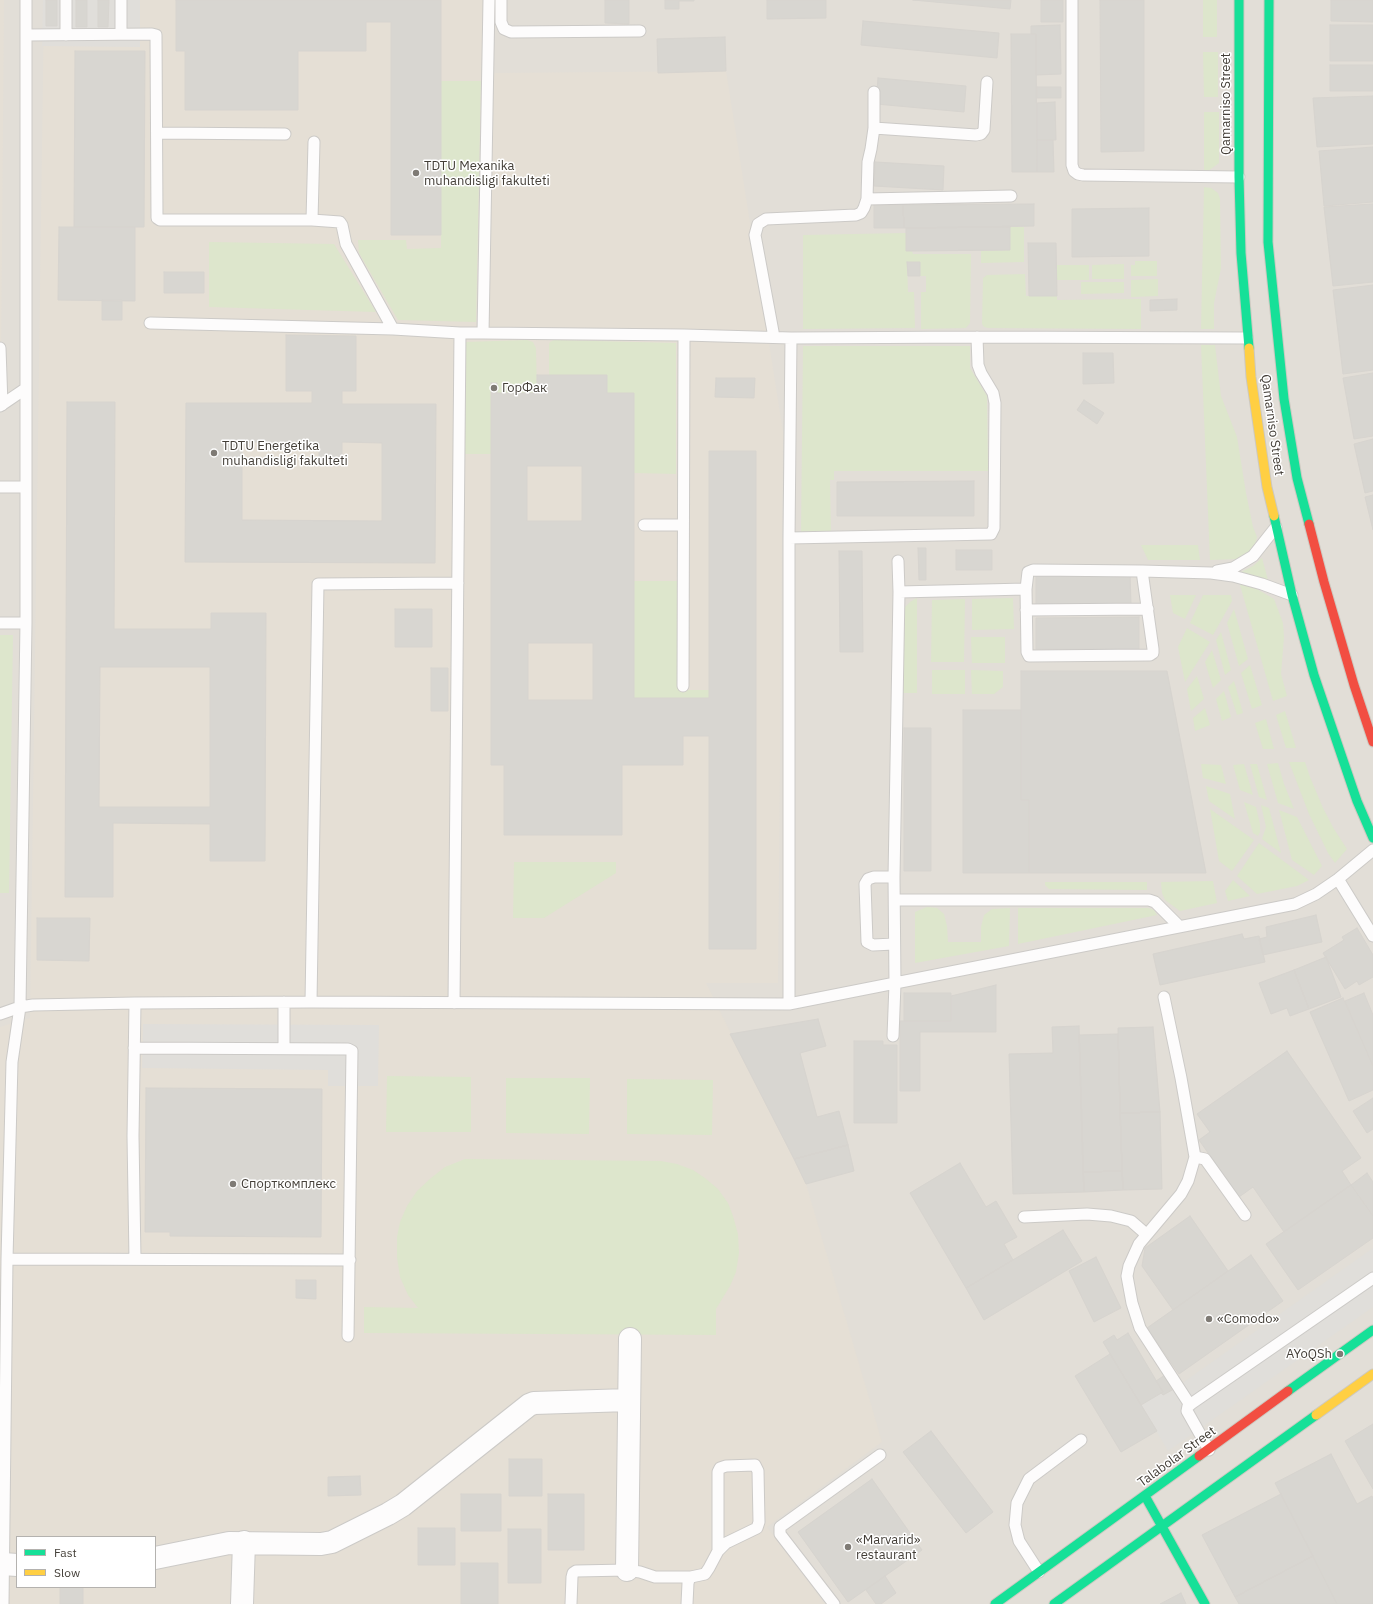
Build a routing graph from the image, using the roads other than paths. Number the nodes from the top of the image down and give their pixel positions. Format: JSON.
{"nodes":[{"id":1,"x":26,"y":0,"type":"edge"},
{"id":2,"x":66,"y":0,"type":"edge"},
{"id":3,"x":121,"y":0,"type":"edge"},
{"id":4,"x":489,"y":0,"type":"edge"},
{"id":5,"x":501,"y":0,"type":"edge"},
{"id":6,"x":1072,"y":0,"type":"edge"},
{"id":7,"x":1239,"y":0,"type":"edge"},
{"id":8,"x":1269,"y":0,"type":"edge"},
{"id":9,"x":640,"y":31,"type":"dead end"},
{"id":10,"x":120,"y":34,"type":"junction"},
{"id":11,"x":27,"y":35,"type":"junction"},
{"id":12,"x":66,"y":35,"type":"junction"},
{"id":13,"x":987,"y":82,"type":"dead end"},
{"id":14,"x":874,"y":92,"type":"dead end"},
{"id":15,"x":874,"y":128,"type":"junction"},
{"id":16,"x":157,"y":133,"type":"junction"},
{"id":17,"x":285,"y":134,"type":"dead end"},
{"id":18,"x":314,"y":142,"type":"dead end"},
{"id":19,"x":1239,"y":178,"type":"junction"},
{"id":20,"x":1011,"y":196,"type":"dead end"},
{"id":21,"x":867,"y":199,"type":"junction"},
{"id":22,"x":312,"y":220,"type":"junction"},
{"id":23,"x":150,"y":323,"type":"dead end"},
{"id":24,"x":393,"y":329,"type":"junction"},
{"id":25,"x":460,"y":333,"type":"junction"},
{"id":26,"x":482,"y":333,"type":"junction"},
{"id":27,"x":684,"y":335,"type":"junction"},
{"id":28,"x":774,"y":337,"type":"junction"},
{"id":29,"x":977,"y":337,"type":"junction"},
{"id":30,"x":791,"y":338,"type":"junction"},
{"id":31,"x":1247,"y":338,"type":"junction"},
{"id":32,"x":0,"y":348,"type":"edge"},
{"id":33,"x":25,"y":389,"type":"junction"},
{"id":34,"x":1,"y":406,"type":"edge"},
{"id":35,"x":25,"y":486,"type":"junction"},
{"id":36,"x":0,"y":487,"type":"edge"},
{"id":37,"x":644,"y":525,"type":"dead end"},
{"id":38,"x":683,"y":525,"type":"junction"},
{"id":39,"x":1277,"y":527,"type":"junction"},
{"id":40,"x":789,"y":538,"type":"junction"},
{"id":41,"x":898,"y":561,"type":"dead end"},
{"id":42,"x":1142,"y":571,"type":"junction"},
{"id":43,"x":1211,"y":573,"type":"junction"},
{"id":44,"x":458,"y":583,"type":"junction"},
{"id":45,"x":1026,"y":589,"type":"junction"},
{"id":46,"x":899,"y":592,"type":"junction"},
{"id":47,"x":1292,"y":595,"type":"junction"},
{"id":48,"x":1148,"y":609,"type":"junction"},
{"id":49,"x":1026,"y":610,"type":"junction"},
{"id":50,"x":0,"y":623,"type":"edge"},
{"id":51,"x":26,"y":623,"type":"junction"},
{"id":52,"x":682,"y":686,"type":"dead end"},
{"id":53,"x":1373,"y":742,"type":"edge"},
{"id":54,"x":1373,"y":838,"type":"edge"},
{"id":55,"x":1373,"y":850,"type":"edge"},
{"id":56,"x":894,"y":877,"type":"junction"},
{"id":57,"x":1338,"y":879,"type":"junction"},
{"id":58,"x":895,"y":900,"type":"junction"},
{"id":59,"x":1179,"y":926,"type":"junction"},
{"id":60,"x":1373,"y":936,"type":"edge"},
{"id":61,"x":894,"y":944,"type":"junction"},
{"id":62,"x":895,"y":984,"type":"junction"},
{"id":63,"x":1164,"y":997,"type":"dead end"},
{"id":64,"x":284,"y":1002,"type":"junction"},
{"id":65,"x":311,"y":1002,"type":"junction"},
{"id":66,"x":135,"y":1003,"type":"junction"},
{"id":67,"x":454,"y":1003,"type":"junction"},
{"id":68,"x":789,"y":1004,"type":"junction"},
{"id":69,"x":20,"y":1007,"type":"junction"},
{"id":70,"x":0,"y":1014,"type":"edge"},
{"id":71,"x":893,"y":1036,"type":"dead end"},
{"id":72,"x":134,"y":1048,"type":"junction"},
{"id":73,"x":284,"y":1048,"type":"junction"},
{"id":74,"x":1194,"y":1157,"type":"junction"},
{"id":75,"x":1244,"y":1215,"type":"dead end"},
{"id":76,"x":1024,"y":1217,"type":"dead end"},
{"id":77,"x":1146,"y":1234,"type":"junction"},
{"id":78,"x":7,"y":1259,"type":"junction"},
{"id":79,"x":134,"y":1259,"type":"junction"},
{"id":80,"x":350,"y":1260,"type":"junction"},
{"id":81,"x":1373,"y":1278,"type":"edge"},
{"id":82,"x":1373,"y":1330,"type":"edge"},
{"id":83,"x":348,"y":1336,"type":"dead end"},
{"id":84,"x":630,"y":1339,"type":"dead end"},
{"id":85,"x":1373,"y":1374,"type":"edge"},
{"id":86,"x":629,"y":1400,"type":"junction"},
{"id":87,"x":1190,"y":1405,"type":"junction"},
{"id":88,"x":1080,"y":1440,"type":"dead end"},
{"id":89,"x":1208,"y":1450,"type":"junction"},
{"id":90,"x":880,"y":1455,"type":"dead end"},
{"id":91,"x":1145,"y":1496,"type":"junction"},
{"id":92,"x":1162,"y":1526,"type":"junction"},
{"id":93,"x":244,"y":1542,"type":"junction"},
{"id":94,"x":718,"y":1551,"type":"junction"},
{"id":95,"x":156,"y":1558,"type":"edge"},
{"id":96,"x":10,"y":1565,"type":"edge"},
{"id":97,"x":627,"y":1570,"type":"junction"},
{"id":98,"x":1039,"y":1572,"type":"junction"},
{"id":99,"x":691,"y":1577,"type":"junction"},
{"id":100,"x":3,"y":1604,"type":"edge"},
{"id":101,"x":242,"y":1604,"type":"edge"},
{"id":102,"x":571,"y":1604,"type":"edge"},
{"id":103,"x":687,"y":1604,"type":"edge"},
{"id":104,"x":834,"y":1604,"type":"edge"},
{"id":105,"x":995,"y":1604,"type":"edge"},
{"id":106,"x":1054,"y":1604,"type":"edge"},
{"id":107,"x":1205,"y":1604,"type":"edge"}],
"edges":[{"from":1,"to":11,"type":"lane"},
{"from":2,"to":12,"type":"lane"},
{"from":3,"to":10,"type":"lane"},
{"from":4,"to":26,"type":"lane"},
{"from":5,"to":9,"type":"lane"},
{"from":6,"to":19,"type":"lane"},
{"from":7,"to":19,"type":"main road","name":"Qamarniso Street"},
{"from":8,"to":53,"type":"main road","name":"Qamarniso Street"},
{"from":10,"to":12,"type":"lane"},
{"from":10,"to":16,"type":"lane"},
{"from":11,"to":12,"type":"lane"},
{"from":11,"to":33,"type":"lane"},
{"from":13,"to":15,"type":"lane"},
{"from":14,"to":15,"type":"lane"},
{"from":15,"to":21,"type":"lane"},
{"from":16,"to":17,"type":"lane"},
{"from":16,"to":22,"type":"lane"},
{"from":18,"to":22,"type":"lane"},
{"from":19,"to":31,"type":"main road","name":"Qamarniso Street"},
{"from":20,"to":21,"type":"lane"},
{"from":21,"to":28,"type":"lane"},
{"from":22,"to":24,"type":"lane"},
{"from":23,"to":24,"type":"lane"},
{"from":24,"to":25,"type":"lane"},
{"from":25,"to":26,"type":"lane"},
{"from":25,"to":44,"type":"lane"},
{"from":26,"to":27,"type":"lane"},
{"from":27,"to":28,"type":"lane"},
{"from":27,"to":38,"type":"lane"},
{"from":28,"to":30,"type":"lane"},
{"from":29,"to":30,"type":"lane"},
{"from":29,"to":31,"type":"lane"},
{"from":29,"to":40,"type":"lane"},
{"from":30,"to":40,"type":"lane"},
{"from":31,"to":39,"type":"main road","name":"Qamarniso Street"},
{"from":32,"to":34,"type":"lane"},
{"from":33,"to":34,"type":"lane"},
{"from":33,"to":35,"type":"lane"},
{"from":35,"to":36,"type":"lane"},
{"from":35,"to":51,"type":"lane"},
{"from":37,"to":38,"type":"lane"},
{"from":38,"to":52,"type":"lane"},
{"from":39,"to":43,"type":"lane"},
{"from":39,"to":47,"type":"main road","name":"Qamarniso Street"},
{"from":40,"to":68,"type":"lane"},
{"from":41,"to":46,"type":"lane"},
{"from":42,"to":43,"type":"lane"},
{"from":42,"to":45,"type":"lane"},
{"from":42,"to":48,"type":"lane"},
{"from":43,"to":47,"type":"lane"},
{"from":44,"to":65,"type":"lane"},
{"from":44,"to":67,"type":"lane"},
{"from":45,"to":46,"type":"lane"},
{"from":45,"to":49,"type":"lane"},
{"from":46,"to":56,"type":"lane"},
{"from":47,"to":54,"type":"main road","name":"Qamarniso Street"},
{"from":48,"to":49,"type":"lane"},
{"from":48,"to":49,"type":"lane"},
{"from":50,"to":51,"type":"lane"},
{"from":51,"to":69,"type":"lane"},
{"from":55,"to":57,"type":"lane"},
{"from":56,"to":58,"type":"lane"},
{"from":56,"to":61,"type":"lane"},
{"from":57,"to":59,"type":"lane"},
{"from":57,"to":60,"type":"lane"},
{"from":58,"to":59,"type":"lane"},
{"from":58,"to":61,"type":"lane"},
{"from":59,"to":62,"type":"lane"},
{"from":61,"to":62,"type":"lane"},
{"from":62,"to":68,"type":"lane"},
{"from":62,"to":71,"type":"lane"},
{"from":63,"to":74,"type":"lane"},
{"from":64,"to":65,"type":"lane"},
{"from":64,"to":66,"type":"lane"},
{"from":64,"to":73,"type":"lane"},
{"from":65,"to":67,"type":"lane"},
{"from":66,"to":69,"type":"lane"},
{"from":66,"to":72,"type":"lane"},
{"from":67,"to":68,"type":"lane"},
{"from":69,"to":70,"type":"lane"},
{"from":69,"to":78,"type":"lane"},
{"from":72,"to":73,"type":"lane"},
{"from":72,"to":79,"type":"lane"},
{"from":73,"to":80,"type":"lane"},
{"from":74,"to":75,"type":"lane"},
{"from":74,"to":77,"type":"lane"},
{"from":76,"to":77,"type":"lane"},
{"from":77,"to":87,"type":"lane"},
{"from":78,"to":79,"type":"lane"},
{"from":78,"to":96,"type":"lane"},
{"from":79,"to":80,"type":"lane"},
{"from":80,"to":83,"type":"lane"},
{"from":81,"to":87,"type":"lane"},
{"from":82,"to":89,"type":"main road","name":"Talabolar Street"},
{"from":84,"to":86,"type":"street"},
{"from":85,"to":92,"type":"main road"},
{"from":86,"to":93,"type":"street"},
{"from":86,"to":97,"type":"street"},
{"from":87,"to":89,"type":"lane"},
{"from":88,"to":98,"type":"lane"},
{"from":89,"to":91,"type":"main road","name":"Talabolar Street"},
{"from":90,"to":104,"type":"lane"},
{"from":91,"to":92,"type":"main road"},
{"from":91,"to":98,"type":"main road","name":"Talabolar Street"},
{"from":92,"to":106,"type":"main road"},
{"from":92,"to":107,"type":"main road"},
{"from":93,"to":95,"type":"street"},
{"from":93,"to":101,"type":"street"},
{"from":94,"to":94,"type":"lane"},
{"from":94,"to":99,"type":"lane"},
{"from":96,"to":100,"type":"lane"},
{"from":97,"to":99,"type":"lane"},
{"from":97,"to":102,"type":"lane"},
{"from":98,"to":105,"type":"main road","name":"Talabolar Street"},
{"from":99,"to":103,"type":"lane"}]}
